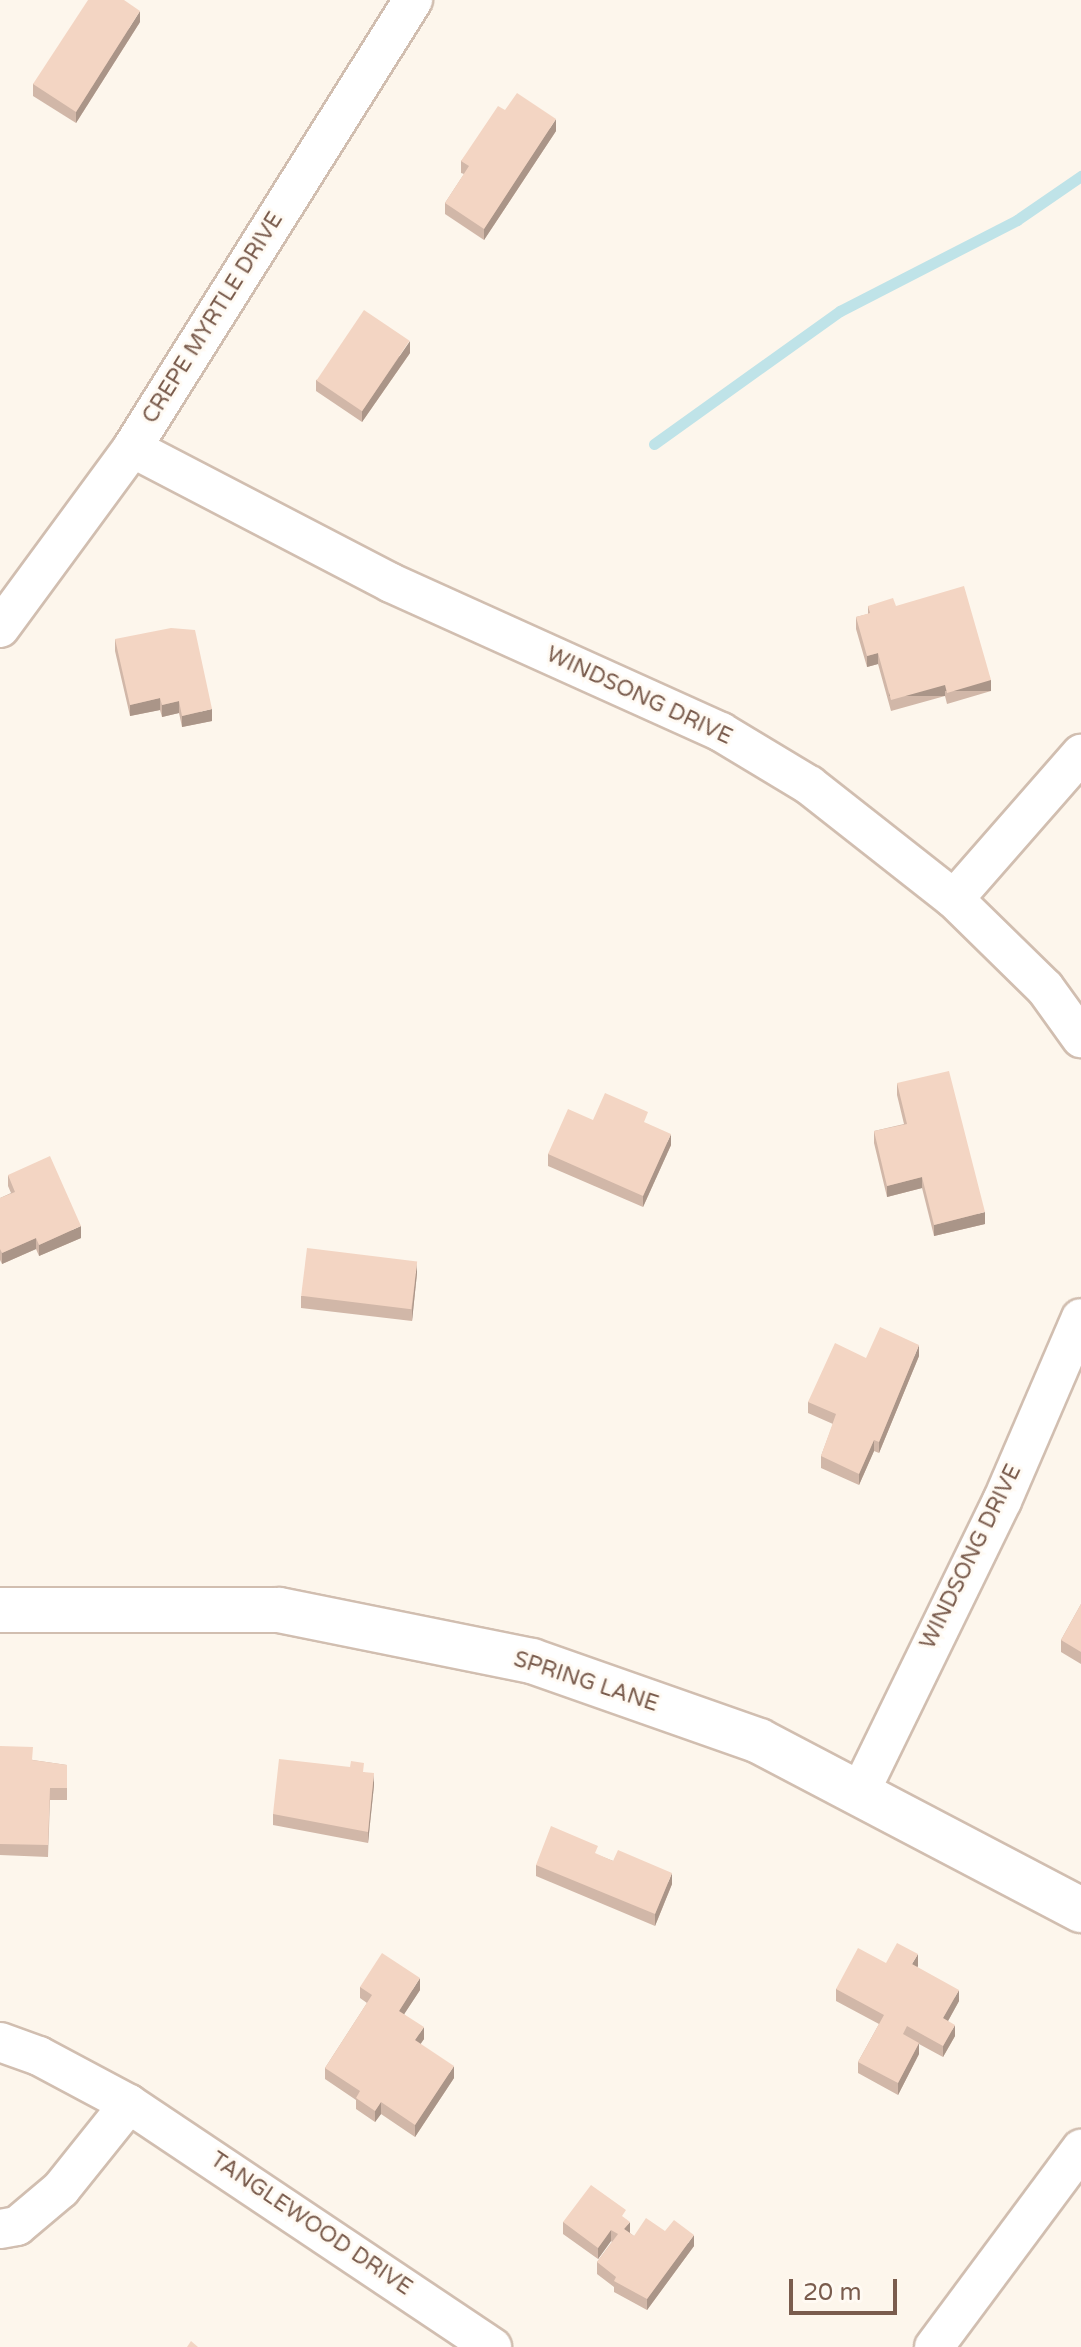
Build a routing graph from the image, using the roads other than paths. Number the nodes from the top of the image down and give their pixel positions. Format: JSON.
{"nodes":[{"id":1,"x":413,"y":0,"type":"edge"},
{"id":2,"x":132,"y":448,"type":"junction"},
{"id":3,"x":0,"y":628,"type":"edge"},
{"id":4,"x":1081,"y":754,"type":"edge"},
{"id":5,"x":954,"y":899,"type":"junction"},
{"id":6,"x":1081,"y":1038,"type":"edge"},
{"id":7,"x":1081,"y":1318,"type":"edge"},
{"id":8,"x":0,"y":1610,"type":"edge"},
{"id":9,"x":859,"y":1794,"type":"junction"},
{"id":10,"x":1081,"y":1910,"type":"edge"},
{"id":11,"x":0,"y":2042,"type":"edge"},
{"id":12,"x":129,"y":2104,"type":"junction"},
{"id":13,"x":1081,"y":2149,"type":"edge"},
{"id":14,"x":0,"y":2229,"type":"edge"},
{"id":15,"x":492,"y":2347,"type":"edge"},
{"id":16,"x":934,"y":2347,"type":"edge"}],
"edges":[{"from":1,"to":2,"type":"street","name":"CREPE MYRTLE DRIVE"},
{"from":2,"to":3,"type":"street","name":"CREPE MYRTLE DRIVE"},
{"from":2,"to":5,"type":"street","name":"WINDSONG DRIVE"},
{"from":4,"to":5,"type":"street"},
{"from":5,"to":6,"type":"street","name":"WINDSONG DRIVE"},
{"from":7,"to":9,"type":"street","name":"WINDSONG DRIVE"},
{"from":8,"to":9,"type":"street","name":"SPRING LANE"},
{"from":9,"to":10,"type":"street","name":"SPRING LANE"},
{"from":11,"to":12,"type":"street","name":"TANGLEWOOD DRIVE"},
{"from":12,"to":14,"type":"street"},
{"from":12,"to":15,"type":"street","name":"TANGLEWOOD DRIVE"},
{"from":13,"to":16,"type":"street"}]}
